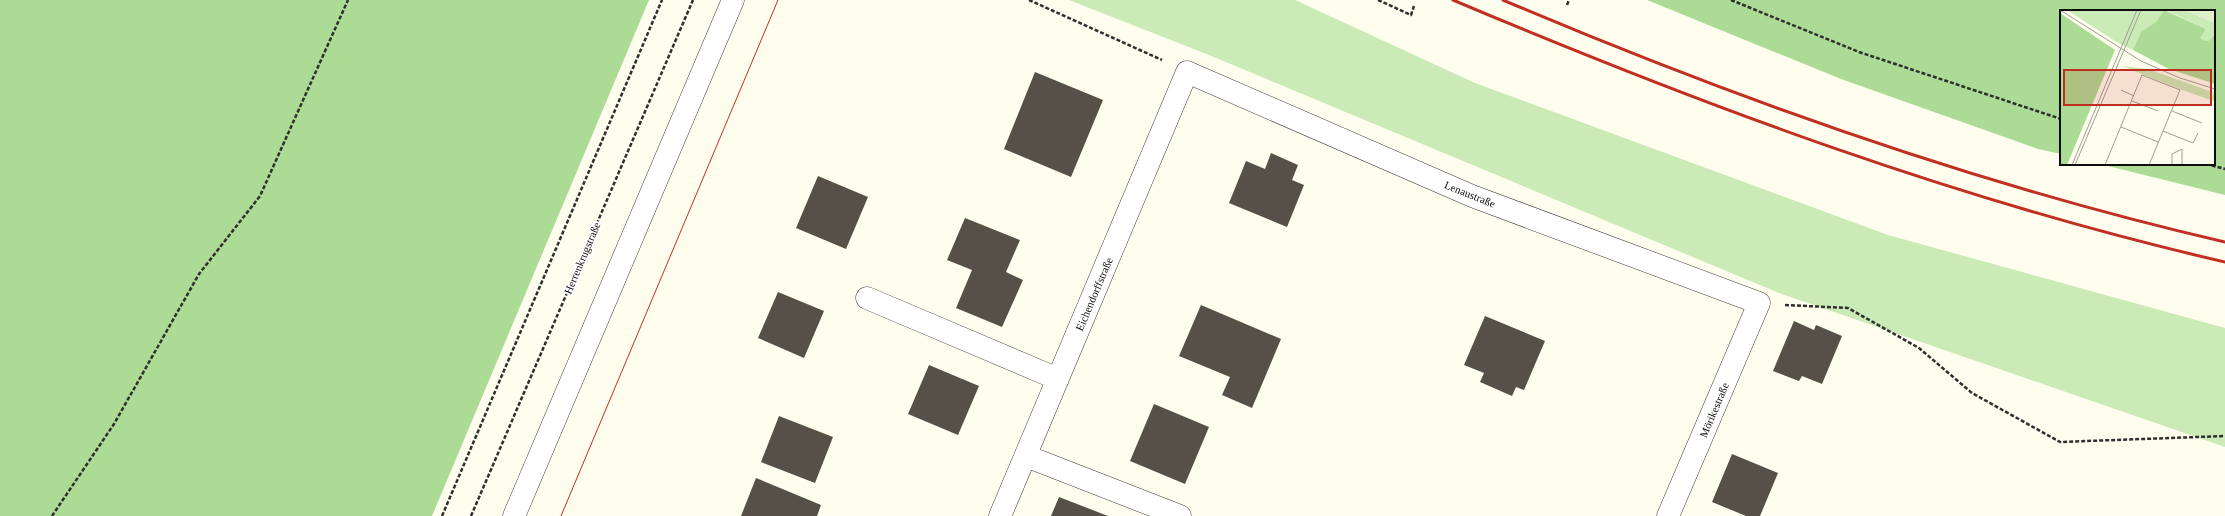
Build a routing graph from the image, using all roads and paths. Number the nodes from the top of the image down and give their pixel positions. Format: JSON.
{"nodes":[{"id":1,"x":348,"y":0,"type":"edge"},
{"id":2,"x":662,"y":0,"type":"edge"},
{"id":3,"x":693,"y":0,"type":"edge"},
{"id":4,"x":733,"y":0,"type":"edge"},
{"id":5,"x":1030,"y":0,"type":"edge"},
{"id":6,"x":1378,"y":0,"type":"edge"},
{"id":7,"x":1569,"y":0,"type":"edge"},
{"id":8,"x":1731,"y":0,"type":"edge"},
{"id":9,"x":1567,"y":5,"type":"dead end"},
{"id":10,"x":1414,"y":6,"type":"dead end"},
{"id":11,"x":1187,"y":72,"type":"junction"},
{"id":12,"x":2060,"y":119,"type":"edge"},
{"id":13,"x":2210,"y":165,"type":"edge"},
{"id":14,"x":2225,"y":169,"type":"edge"},
{"id":15,"x":867,"y":298,"type":"dead end"},
{"id":16,"x":1759,"y":303,"type":"junction"},
{"id":17,"x":1058,"y":379,"type":"junction"},
{"id":18,"x":2225,"y":436,"type":"edge"},
{"id":19,"x":1026,"y":456,"type":"junction"},
{"id":20,"x":52,"y":516,"type":"edge"},
{"id":21,"x":442,"y":516,"type":"edge"},
{"id":22,"x":471,"y":516,"type":"edge"},
{"id":23,"x":514,"y":516,"type":"edge"},
{"id":24,"x":1000,"y":516,"type":"edge"},
{"id":25,"x":1180,"y":516,"type":"edge"},
{"id":26,"x":1668,"y":516,"type":"edge"}],
"edges":[{"from":1,"to":20,"type":"path"},
{"from":2,"to":21,"type":"path"},
{"from":3,"to":22,"type":"path","name":"Herrenkrugstraße"},
{"from":4,"to":23,"type":"street"},
{"from":5,"to":11,"type":"path"},
{"from":6,"to":10,"type":"path"},
{"from":7,"to":9,"type":"path"},
{"from":8,"to":12,"type":"path"},
{"from":11,"to":16,"type":"street","name":"Lenaustraße"},
{"from":11,"to":17,"type":"street","name":"Eichendorffstraße"},
{"from":13,"to":14,"type":"path"},
{"from":15,"to":17,"type":"street"},
{"from":16,"to":18,"type":"path"},
{"from":16,"to":26,"type":"street","name":"Mörikestraße"},
{"from":17,"to":19,"type":"street","name":"Eichendorffstraße"},
{"from":19,"to":24,"type":"street","name":"Eichendorffstraße"},
{"from":19,"to":25,"type":"street"}]}
